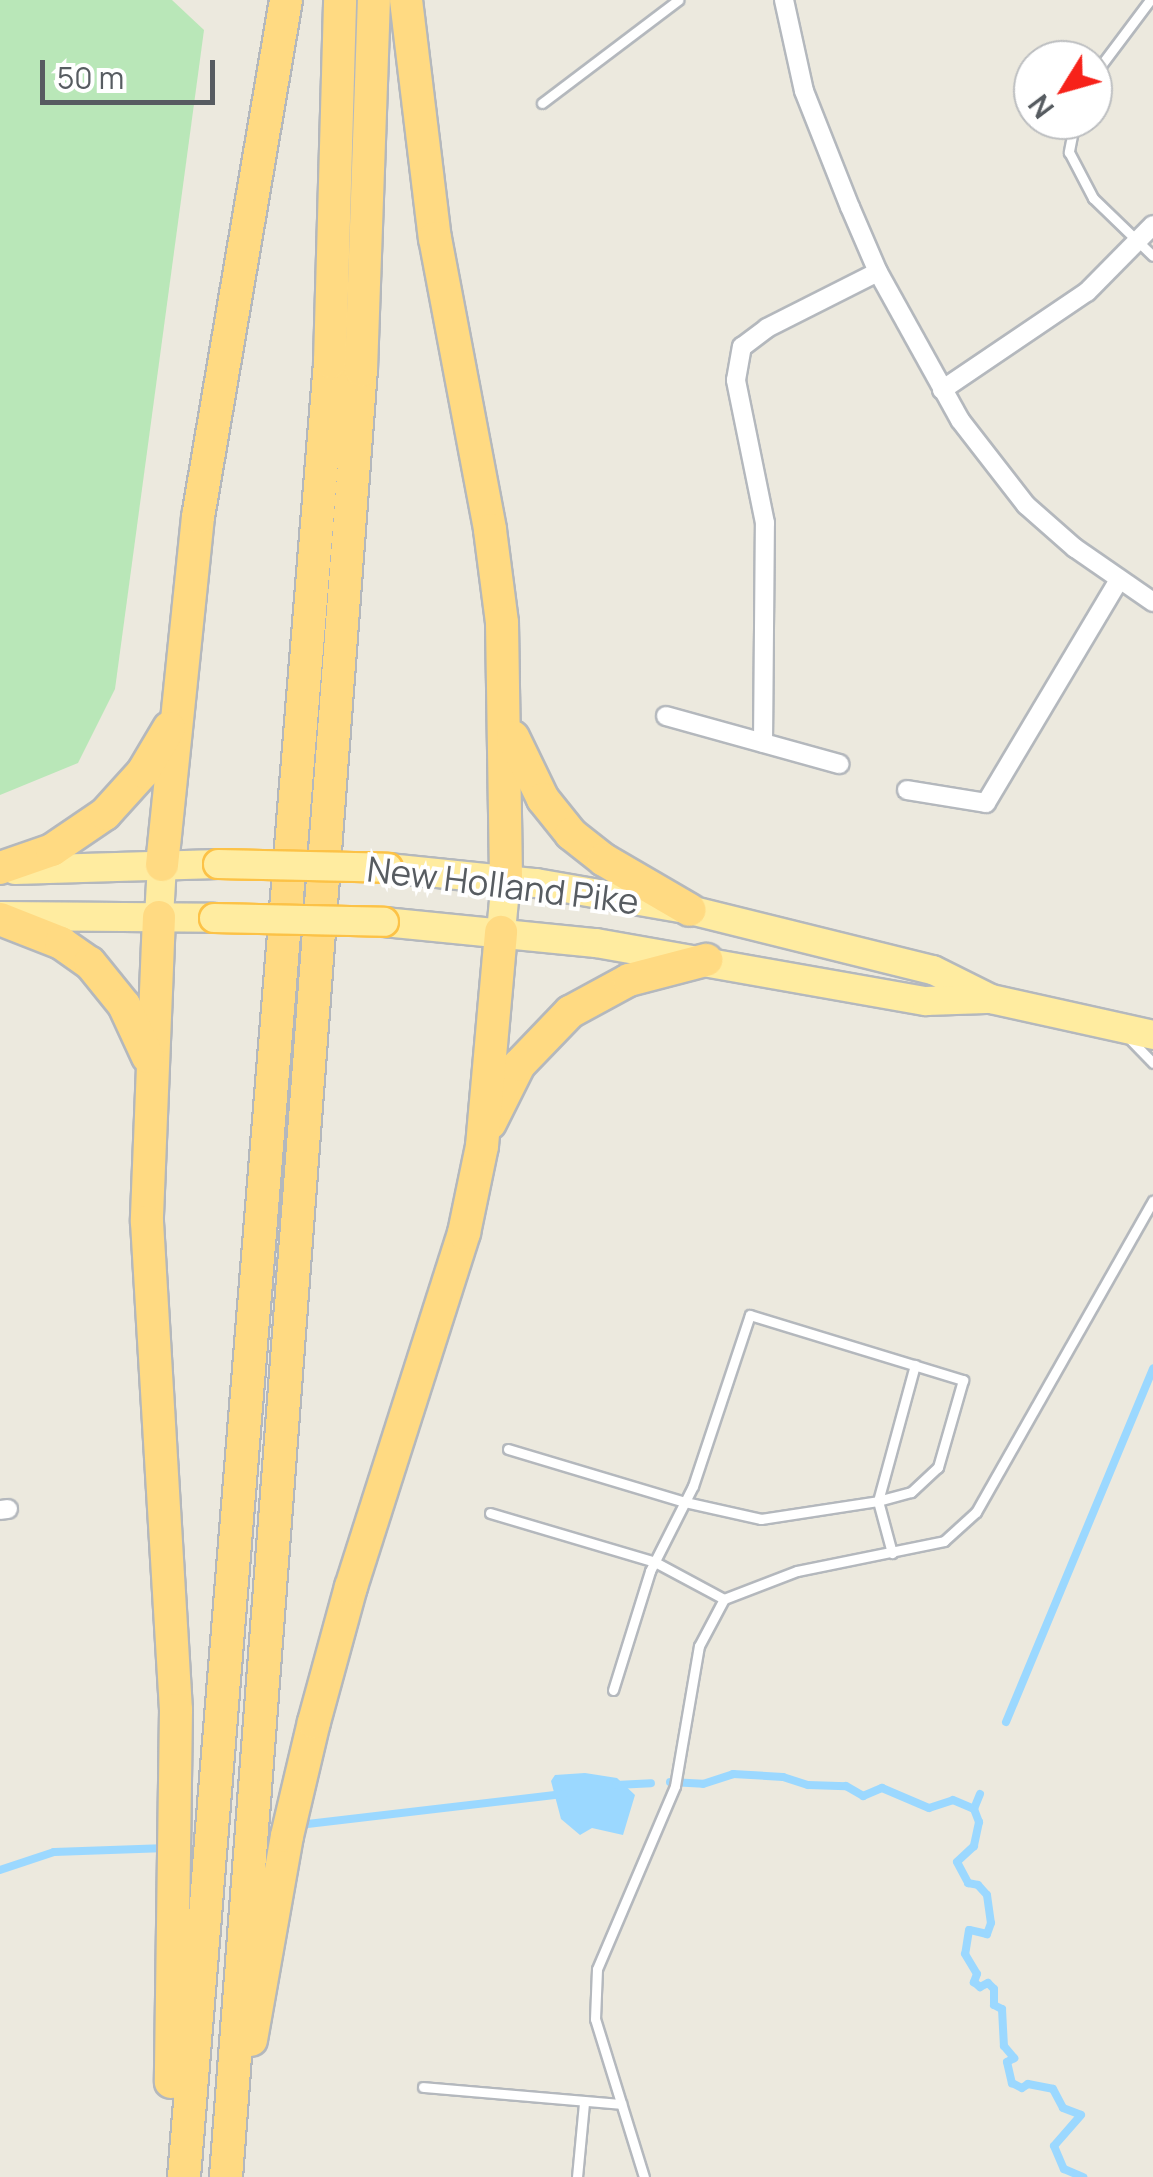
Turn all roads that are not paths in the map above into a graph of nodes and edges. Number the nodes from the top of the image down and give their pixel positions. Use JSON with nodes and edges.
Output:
{"nodes":[{"id":1,"x":286,"y":0,"type":"edge"},
{"id":2,"x":340,"y":0,"type":"edge"},
{"id":3,"x":374,"y":0,"type":"edge"},
{"id":4,"x":406,"y":0,"type":"edge"},
{"id":5,"x":678,"y":0,"type":"edge"},
{"id":6,"x":784,"y":0,"type":"edge"},
{"id":7,"x":1150,"y":0,"type":"edge"},
{"id":8,"x":1113,"y":49,"type":"edge"},
{"id":9,"x":542,"y":103,"type":"dead end"},
{"id":10,"x":1071,"y":140,"type":"edge"},
{"id":11,"x":1153,"y":225,"type":"edge"},
{"id":12,"x":1137,"y":244,"type":"junction"},
{"id":13,"x":1153,"y":256,"type":"edge"},
{"id":14,"x":878,"y":272,"type":"junction"},
{"id":15,"x":942,"y":390,"type":"junction"},
{"id":16,"x":1119,"y":580,"type":"junction"},
{"id":17,"x":1153,"y":602,"type":"edge"},
{"id":18,"x":176,"y":715,"type":"junction"},
{"id":19,"x":666,"y":716,"type":"dead end"},
{"id":20,"x":507,"y":720,"type":"junction"},
{"id":21,"x":763,"y":743,"type":"junction"},
{"id":22,"x":840,"y":764,"type":"dead end"},
{"id":23,"x":907,"y":790,"type":"dead end"},
{"id":24,"x":162,"y":865,"type":"junction"},
{"id":25,"x":0,"y":869,"type":"edge"},
{"id":26,"x":506,"y":879,"type":"junction"},
{"id":27,"x":690,"y":910,"type":"junction"},
{"id":28,"x":159,"y":917,"type":"junction"},
{"id":29,"x":0,"y":918,"type":"edge"},
{"id":30,"x":502,"y":932,"type":"junction"},
{"id":31,"x":706,"y":960,"type":"junction"},
{"id":32,"x":991,"y":999,"type":"junction"},
{"id":33,"x":1120,"y":1028,"type":"junction"},
{"id":34,"x":1153,"y":1035,"type":"edge"},
{"id":35,"x":1153,"y":1063,"type":"edge"},
{"id":36,"x":152,"y":1070,"type":"junction"},
{"id":37,"x":482,"y":1146,"type":"junction"},
{"id":38,"x":1153,"y":1202,"type":"edge"},
{"id":39,"x":915,"y":1365,"type":"junction"},
{"id":40,"x":508,"y":1449,"type":"dead end"},
{"id":41,"x":878,"y":1501,"type":"junction"},
{"id":42,"x":686,"y":1502,"type":"junction"},
{"id":43,"x":490,"y":1514,"type":"dead end"},
{"id":44,"x":892,"y":1552,"type":"junction"},
{"id":45,"x":655,"y":1562,"type":"junction"},
{"id":46,"x":724,"y":1599,"type":"junction"},
{"id":47,"x":614,"y":1690,"type":"dead end"},
{"id":48,"x":423,"y":2087,"type":"dead end"},
{"id":49,"x":584,"y":2103,"type":"junction"},
{"id":50,"x":621,"y":2104,"type":"junction"},
{"id":51,"x":168,"y":2177,"type":"edge"},
{"id":52,"x":184,"y":2177,"type":"edge"},
{"id":53,"x":226,"y":2177,"type":"edge"},
{"id":54,"x":577,"y":2177,"type":"edge"},
{"id":55,"x":644,"y":2177,"type":"edge"}],
"edges":[{"from":1,"to":18,"type":"highway"},
{"from":2,"to":52,"type":"highway"},
{"from":3,"to":53,"type":"highway"},
{"from":4,"to":20,"type":"highway"},
{"from":5,"to":9,"type":"lane"},
{"from":6,"to":14,"type":"street"},
{"from":7,"to":8,"type":"lane"},
{"from":10,"to":12,"type":"lane"},
{"from":11,"to":12,"type":"street"},
{"from":12,"to":13,"type":"lane"},
{"from":12,"to":15,"type":"street"},
{"from":14,"to":15,"type":"street"},
{"from":14,"to":21,"type":"street"},
{"from":15,"to":16,"type":"street"},
{"from":16,"to":17,"type":"street"},
{"from":16,"to":23,"type":"street"},
{"from":18,"to":24,"type":"highway"},
{"from":18,"to":25,"type":"highway"},
{"from":19,"to":21,"type":"street"},
{"from":20,"to":26,"type":"highway"},
{"from":20,"to":27,"type":"highway"},
{"from":21,"to":22,"type":"street"},
{"from":24,"to":25,"type":"main road","name":"New Holland Pike"},
{"from":24,"to":26,"type":"main road","name":"New Holland Pike","bridge":true},
{"from":24,"to":28,"type":"main road"},
{"from":26,"to":27,"type":"main road","name":"New Holland Pike"},
{"from":26,"to":30,"type":"main road"},
{"from":27,"to":32,"type":"main road","name":"New Holland Pike"},
{"from":28,"to":29,"type":"main road","name":"New Holland Pike"},
{"from":28,"to":30,"type":"main road","name":"New Holland Pike","bridge":true},
{"from":28,"to":36,"type":"highway"},
{"from":29,"to":36,"type":"highway"},
{"from":30,"to":31,"type":"main road","name":"New Holland Pike"},
{"from":30,"to":37,"type":"highway"},
{"from":31,"to":32,"type":"main road","name":"New Holland Pike"},
{"from":31,"to":37,"type":"highway"},
{"from":32,"to":33,"type":"main road","name":"New Holland Pike"},
{"from":33,"to":34,"type":"main road","name":"New Holland Pike"},
{"from":33,"to":35,"type":"lane"},
{"from":36,"to":51,"type":"highway"},
{"from":37,"to":53,"type":"highway"},
{"from":38,"to":44,"type":"lane"},
{"from":39,"to":41,"type":"lane"},
{"from":39,"to":41,"type":"lane"},
{"from":39,"to":42,"type":"lane"},
{"from":40,"to":42,"type":"lane"},
{"from":41,"to":42,"type":"lane"},
{"from":41,"to":44,"type":"lane"},
{"from":42,"to":45,"type":"lane"},
{"from":43,"to":45,"type":"lane"},
{"from":44,"to":46,"type":"lane"},
{"from":45,"to":46,"type":"lane"},
{"from":45,"to":47,"type":"lane"},
{"from":46,"to":50,"type":"lane"},
{"from":48,"to":49,"type":"lane"},
{"from":49,"to":50,"type":"lane"},
{"from":49,"to":54,"type":"lane"},
{"from":50,"to":55,"type":"lane"}]}
